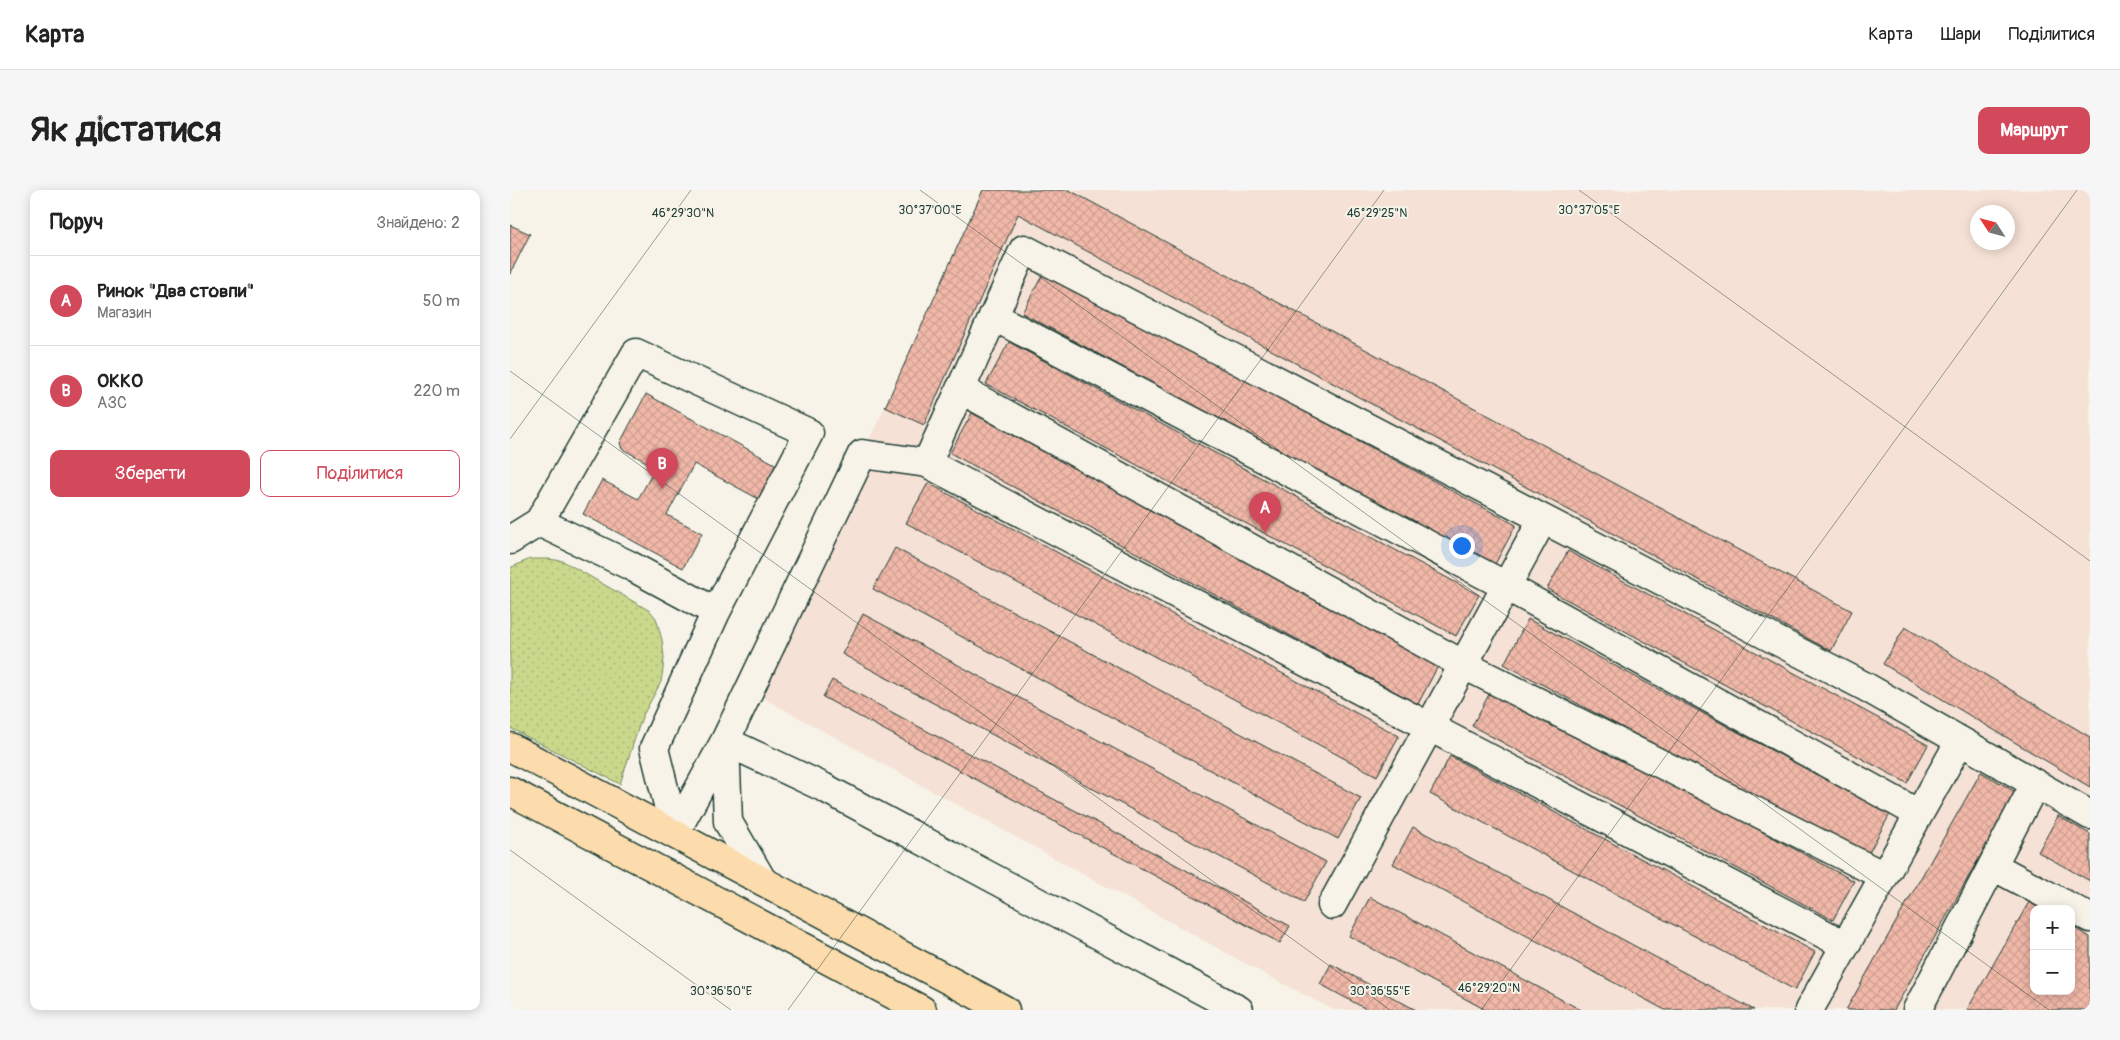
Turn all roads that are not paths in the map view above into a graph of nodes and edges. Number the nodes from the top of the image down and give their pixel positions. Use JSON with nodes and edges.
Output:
{"nodes":[{"id":1,"x":993,"y":316,"type":"junction"},
{"id":2,"x":960,"y":389,"type":"junction"},
{"id":3,"x":927,"y":463,"type":"junction"},
{"id":4,"x":1543,"y":519,"type":"junction"},
{"id":5,"x":539,"y":522,"type":"junction"},
{"id":6,"x":510,"y":540,"type":"edge"},
{"id":7,"x":1506,"y":586,"type":"junction"},
{"id":8,"x":716,"y":612,"type":"junction"},
{"id":9,"x":1464,"y":665,"type":"junction"},
{"id":10,"x":1429,"y":727,"type":"junction"},
{"id":11,"x":725,"y":741,"type":"junction"},
{"id":12,"x":1960,"y":741,"type":"junction"},
{"id":13,"x":510,"y":747,"type":"edge"},
{"id":14,"x":2035,"y":784,"type":"junction"},
{"id":15,"x":510,"y":791,"type":"edge"},
{"id":16,"x":1919,"y":814,"type":"junction"},
{"id":17,"x":2090,"y":816,"type":"edge"},
{"id":18,"x":675,"y":833,"type":"junction"},
{"id":19,"x":1993,"y":866,"type":"junction"},
{"id":20,"x":1884,"y":876,"type":"junction"},
{"id":21,"x":762,"y":880,"type":"junction"},
{"id":22,"x":1332,"y":905,"type":"dead end"},
{"id":23,"x":2090,"y":918,"type":"edge"},
{"id":24,"x":1846,"y":945,"type":"junction"},
{"id":25,"x":922,"y":1010,"type":"edge"},
{"id":26,"x":1005,"y":1010,"type":"edge"},
{"id":27,"x":1239,"y":1010,"type":"edge"},
{"id":28,"x":1809,"y":1010,"type":"edge"},
{"id":29,"x":1918,"y":1010,"type":"edge"}],
"edges":[{"from":1,"to":2,"type":"lane"},
{"from":1,"to":4,"type":"lane"},
{"from":1,"to":7,"type":"lane"},
{"from":2,"to":3,"type":"lane"},
{"from":2,"to":9,"type":"lane"},
{"from":3,"to":10,"type":"lane"},
{"from":3,"to":11,"type":"lane"},
{"from":4,"to":7,"type":"lane"},
{"from":4,"to":12,"type":"lane"},
{"from":5,"to":6,"type":"lane"},
{"from":5,"to":8,"type":"lane"},
{"from":5,"to":8,"type":"lane"},
{"from":7,"to":9,"type":"lane"},
{"from":7,"to":16,"type":"lane"},
{"from":8,"to":18,"type":"lane"},
{"from":9,"to":10,"type":"lane"},
{"from":9,"to":20,"type":"lane"},
{"from":10,"to":22,"type":"lane"},
{"from":10,"to":24,"type":"lane"},
{"from":11,"to":18,"type":"lane"},
{"from":11,"to":21,"type":"lane"},
{"from":11,"to":27,"type":"lane"},
{"from":12,"to":14,"type":"lane"},
{"from":12,"to":16,"type":"lane"},
{"from":13,"to":18,"type":"highway"},
{"from":14,"to":17,"type":"lane"},
{"from":14,"to":19,"type":"lane"},
{"from":15,"to":25,"type":"highway"},
{"from":16,"to":20,"type":"lane"},
{"from":18,"to":21,"type":"highway"},
{"from":19,"to":23,"type":"lane"},
{"from":19,"to":29,"type":"lane"},
{"from":20,"to":24,"type":"lane"},
{"from":21,"to":26,"type":"highway"},
{"from":24,"to":28,"type":"lane"}]}
